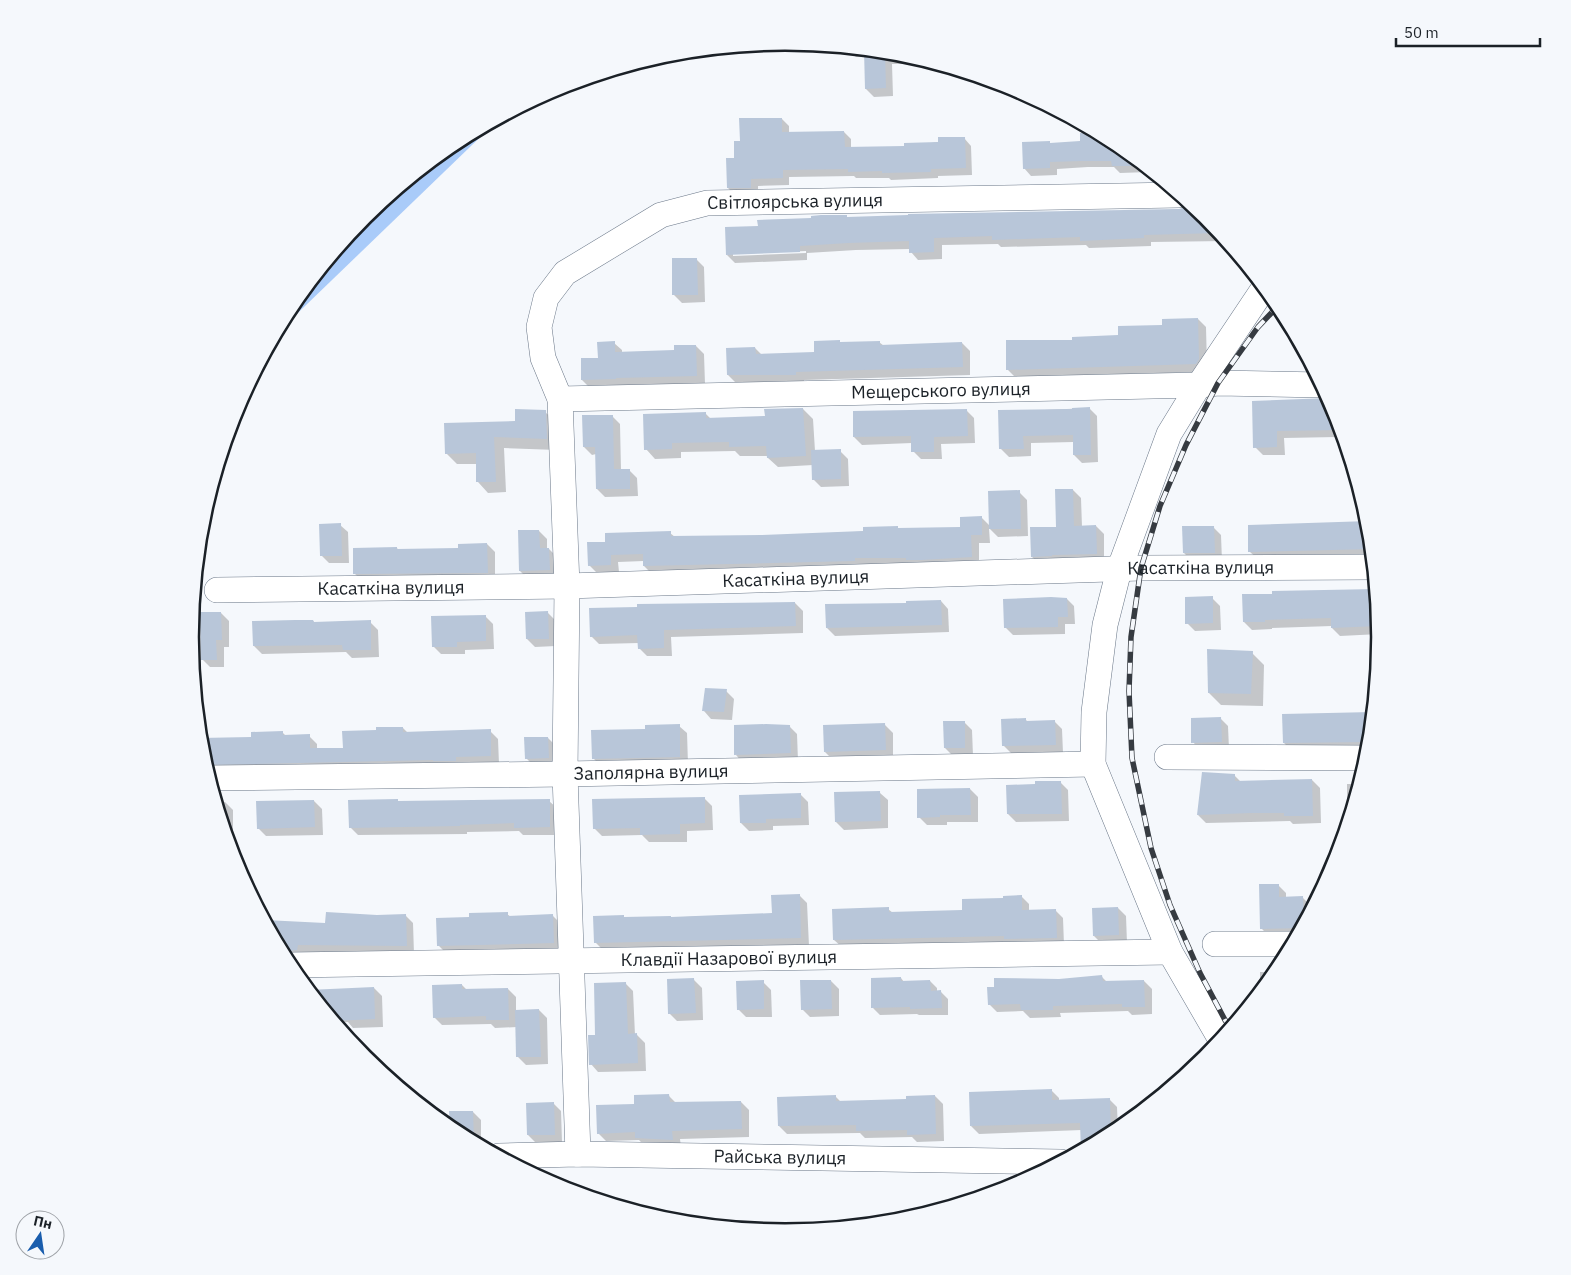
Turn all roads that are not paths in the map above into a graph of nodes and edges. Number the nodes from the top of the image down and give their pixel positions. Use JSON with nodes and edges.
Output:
{"nodes":[{"id":1,"x":1169,"y":194,"type":"edge"},
{"id":2,"x":1260,"y":294,"type":"edge"},
{"id":3,"x":1199,"y":385,"type":"junction"},
{"id":4,"x":1314,"y":385,"type":"edge"},
{"id":5,"x":560,"y":399,"type":"junction"},
{"id":6,"x":1367,"y":567,"type":"edge"},
{"id":7,"x":1119,"y":570,"type":"junction"},
{"id":8,"x":567,"y":586,"type":"junction"},
{"id":9,"x":218,"y":590,"type":"dead end"},
{"id":10,"x":1168,"y":757,"type":"dead end"},
{"id":11,"x":1359,"y":758,"type":"edge"},
{"id":12,"x":1093,"y":764,"type":"junction"},
{"id":13,"x":565,"y":774,"type":"junction"},
{"id":14,"x":217,"y":778,"type":"edge"},
{"id":15,"x":1214,"y":944,"type":"dead end"},
{"id":16,"x":1285,"y":944,"type":"edge"},
{"id":17,"x":1170,"y":952,"type":"junction"},
{"id":18,"x":570,"y":962,"type":"junction"},
{"id":19,"x":299,"y":965,"type":"edge"},
{"id":20,"x":1217,"y":1033,"type":"edge"},
{"id":21,"x":578,"y":1154,"type":"junction"},
{"id":22,"x":512,"y":1156,"type":"edge"},
{"id":23,"x":1047,"y":1162,"type":"edge"}],
"edges":[{"from":1,"to":5,"type":"street","name":"Світлоярська вулиця"},
{"from":2,"to":3,"type":"street"},
{"from":3,"to":4,"type":"street","name":"Мещерського вулиця"},
{"from":3,"to":5,"type":"street","name":"Мещерського вулиця"},
{"from":3,"to":7,"type":"street"},
{"from":5,"to":8,"type":"street","name":"Світлоярська вулиця"},
{"from":6,"to":7,"type":"street","name":"Касаткіна вулиця"},
{"from":7,"to":8,"type":"street","name":"Касаткіна вулиця"},
{"from":7,"to":12,"type":"street"},
{"from":8,"to":9,"type":"street","name":"Касаткіна вулиця"},
{"from":8,"to":13,"type":"street","name":"Світлоярська вулиця"},
{"from":10,"to":11,"type":"street"},
{"from":12,"to":13,"type":"street","name":"Заполярна вулиця"},
{"from":12,"to":17,"type":"street"},
{"from":13,"to":14,"type":"street","name":"Заполярна вулиця"},
{"from":13,"to":18,"type":"street","name":"Світлоярська вулиця"},
{"from":15,"to":16,"type":"street"},
{"from":17,"to":18,"type":"street","name":"Клавдії Назарової вулиця"},
{"from":17,"to":20,"type":"street"},
{"from":18,"to":19,"type":"street","name":"Клавдії Назарової вулиця"},
{"from":18,"to":21,"type":"street","name":"Світлоярська вулиця"},
{"from":21,"to":22,"type":"street","name":"Райська вулиця"},
{"from":21,"to":23,"type":"street","name":"Райська вулиця"}]}
